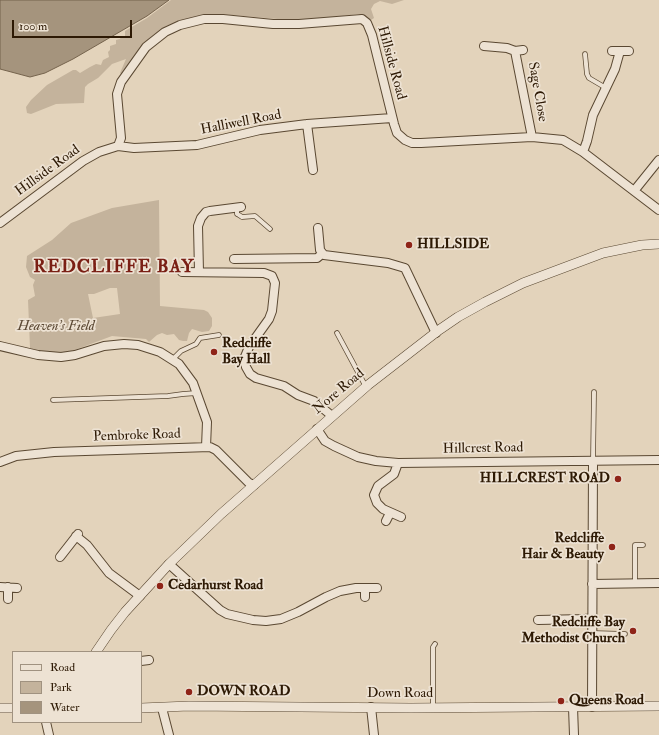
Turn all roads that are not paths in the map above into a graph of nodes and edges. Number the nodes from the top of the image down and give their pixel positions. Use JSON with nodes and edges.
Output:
{"nodes":[{"id":1,"x":484,"y":46,"type":"dead end"},
{"id":2,"x":629,"y":51,"type":"dead end"},
{"id":3,"x":585,"y":54,"type":"dead end"},
{"id":4,"x":606,"y":88,"type":"junction"},
{"id":5,"x":392,"y":118,"type":"junction"},
{"id":6,"x":307,"y":124,"type":"junction"},
{"id":7,"x":532,"y":137,"type":"junction"},
{"id":8,"x":118,"y":146,"type":"junction"},
{"id":9,"x":583,"y":152,"type":"junction"},
{"id":10,"x":659,"y":160,"type":"edge"},
{"id":11,"x":313,"y":170,"type":"dead end"},
{"id":12,"x":634,"y":191,"type":"junction"},
{"id":13,"x":236,"y":206,"type":"joint"},
{"id":14,"x":659,"y":210,"type":"edge"},
{"id":15,"x":0,"y":223,"type":"edge"},
{"id":16,"x":318,"y":228,"type":"dead end"},
{"id":17,"x":270,"y":229,"type":"dead end"},
{"id":18,"x":659,"y":244,"type":"edge"},
{"id":19,"x":322,"y":254,"type":"junction"},
{"id":20,"x":234,"y":259,"type":"dead end"},
{"id":21,"x":182,"y":272,"type":"dead end"},
{"id":22,"x":199,"y":272,"type":"junction"},
{"id":23,"x":337,"y":333,"type":"dead end"},
{"id":24,"x":436,"y":333,"type":"junction"},
{"id":25,"x":219,"y":335,"type":"dead end"},
{"id":26,"x":0,"y":346,"type":"edge"},
{"id":27,"x":173,"y":359,"type":"junction"},
{"id":28,"x":366,"y":387,"type":"junction"},
{"id":29,"x":594,"y":392,"type":"dead end"},
{"id":30,"x":198,"y":393,"type":"junction"},
{"id":31,"x":53,"y":400,"type":"dead end"},
{"id":32,"x":332,"y":416,"type":"junction"},
{"id":33,"x":317,"y":430,"type":"junction"},
{"id":34,"x":206,"y":447,"type":"junction"},
{"id":35,"x":0,"y":453,"type":"edge"},
{"id":36,"x":4,"y":460,"type":"edge"},
{"id":37,"x":659,"y":460,"type":"edge"},
{"id":38,"x":593,"y":461,"type":"junction"},
{"id":39,"x":398,"y":463,"type":"junction"},
{"id":40,"x":254,"y":485,"type":"junction"},
{"id":41,"x":390,"y":513,"type":"junction"},
{"id":42,"x":401,"y":517,"type":"dead end"},
{"id":43,"x":386,"y":521,"type":"dead end"},
{"id":44,"x":643,"y":545,"type":"dead end"},
{"id":45,"x":60,"y":557,"type":"dead end"},
{"id":46,"x":170,"y":564,"type":"junction"},
{"id":47,"x":635,"y":583,"type":"junction"},
{"id":48,"x":659,"y":583,"type":"edge"},
{"id":49,"x":592,"y":584,"type":"junction"},
{"id":50,"x":4,"y":587,"type":"edge"},
{"id":51,"x":17,"y":588,"type":"dead end"},
{"id":52,"x":364,"y":588,"type":"junction"},
{"id":53,"x":377,"y":588,"type":"dead end"},
{"id":54,"x":140,"y":596,"type":"junction"},
{"id":55,"x":365,"y":597,"type":"dead end"},
{"id":56,"x":8,"y":599,"type":"dead end"},
{"id":57,"x":538,"y":620,"type":"dead end"},
{"id":58,"x":592,"y":620,"type":"junction"},
{"id":59,"x":548,"y":624,"type":"dead end"},
{"id":60,"x":592,"y":633,"type":"junction"},
{"id":61,"x":625,"y":634,"type":"dead end"},
{"id":62,"x":435,"y":644,"type":"dead end"},
{"id":63,"x":97,"y":651,"type":"edge"},
{"id":64,"x":659,"y":706,"type":"edge"},
{"id":65,"x":573,"y":707,"type":"junction"},
{"id":66,"x":592,"y":707,"type":"junction"},
{"id":67,"x":0,"y":708,"type":"edge"},
{"id":68,"x":12,"y":708,"type":"edge"},
{"id":69,"x":142,"y":708,"type":"edge"},
{"id":70,"x":162,"y":708,"type":"junction"},
{"id":71,"x":371,"y":708,"type":"junction"},
{"id":72,"x":433,"y":708,"type":"junction"},
{"id":73,"x":46,"y":723,"type":"edge"},
{"id":74,"x":49,"y":735,"type":"edge"},
{"id":75,"x":169,"y":735,"type":"edge"},
{"id":76,"x":374,"y":735,"type":"edge"},
{"id":77,"x":574,"y":735,"type":"edge"}],
"edges":[{"from":1,"to":7,"type":"street","name":"Sage Close"},
{"from":2,"to":4,"type":"street"},
{"from":3,"to":4,"type":"lane"},
{"from":4,"to":9,"type":"street"},
{"from":5,"to":6,"type":"street","name":"Halliwell Road"},
{"from":5,"to":7,"type":"street","name":"Hillside Road"},
{"from":5,"to":8,"type":"street","name":"Hillside Road"},
{"from":6,"to":8,"type":"street","name":"Halliwell Road"},
{"from":6,"to":11,"type":"street"},
{"from":7,"to":9,"type":"street","name":"Hillside Road"},
{"from":8,"to":15,"type":"street","name":"Hillside Road"},
{"from":9,"to":12,"type":"street","name":"Hillside Road"},
{"from":10,"to":12,"type":"street"},
{"from":12,"to":14,"type":"street","name":"Hillside Road"},
{"from":13,"to":17,"type":"lane"},
{"from":13,"to":22,"type":"street"},
{"from":16,"to":19,"type":"street"},
{"from":18,"to":24,"type":"street","name":"Nore Road"},
{"from":19,"to":20,"type":"street"},
{"from":19,"to":24,"type":"street"},
{"from":21,"to":22,"type":"street"},
{"from":22,"to":32,"type":"street"},
{"from":23,"to":28,"type":"lane"},
{"from":24,"to":28,"type":"street","name":"Nore Road"},
{"from":25,"to":27,"type":"lane"},
{"from":26,"to":27,"type":"street"},
{"from":27,"to":30,"type":"street"},
{"from":28,"to":32,"type":"street","name":"Nore Road"},
{"from":29,"to":38,"type":"lane"},
{"from":30,"to":31,"type":"lane"},
{"from":30,"to":34,"type":"street"},
{"from":32,"to":33,"type":"street","name":"Nore Road"},
{"from":33,"to":39,"type":"street","name":"Hillcrest Road"},
{"from":33,"to":40,"type":"street","name":"Nore Road"},
{"from":34,"to":36,"type":"street","name":"Pembroke Road"},
{"from":34,"to":40,"type":"street"},
{"from":35,"to":36,"type":"street"},
{"from":37,"to":38,"type":"street","name":"Hillcrest Road"},
{"from":38,"to":39,"type":"street","name":"Hillcrest Road"},
{"from":38,"to":49,"type":"street"},
{"from":39,"to":41,"type":"street"},
{"from":40,"to":46,"type":"street","name":"Nore Road"},
{"from":41,"to":42,"type":"street"},
{"from":41,"to":43,"type":"street"},
{"from":44,"to":47,"type":"lane"},
{"from":45,"to":54,"type":"street"},
{"from":46,"to":52,"type":"street"},
{"from":46,"to":54,"type":"street","name":"Nore Road"},
{"from":47,"to":48,"type":"street"},
{"from":47,"to":49,"type":"street"},
{"from":49,"to":58,"type":"street"},
{"from":50,"to":51,"type":"street"},
{"from":50,"to":56,"type":"street"},
{"from":52,"to":53,"type":"street"},
{"from":52,"to":55,"type":"street"},
{"from":54,"to":63,"type":"street","name":"Nore Road"},
{"from":57,"to":58,"type":"street"},
{"from":58,"to":59,"type":"street"},
{"from":58,"to":60,"type":"street"},
{"from":60,"to":61,"type":"lane"},
{"from":60,"to":66,"type":"street"},
{"from":62,"to":72,"type":"lane"},
{"from":64,"to":66,"type":"street","name":"Down Road"},
{"from":65,"to":66,"type":"street","name":"Down Road"},
{"from":65,"to":72,"type":"street","name":"Down Road"},
{"from":65,"to":77,"type":"street"},
{"from":67,"to":68,"type":"street"},
{"from":69,"to":70,"type":"street","name":"Down Road"},
{"from":70,"to":71,"type":"street","name":"Down Road"},
{"from":70,"to":75,"type":"street"},
{"from":71,"to":72,"type":"street","name":"Down Road"},
{"from":71,"to":76,"type":"street"},
{"from":73,"to":74,"type":"street"}]}
